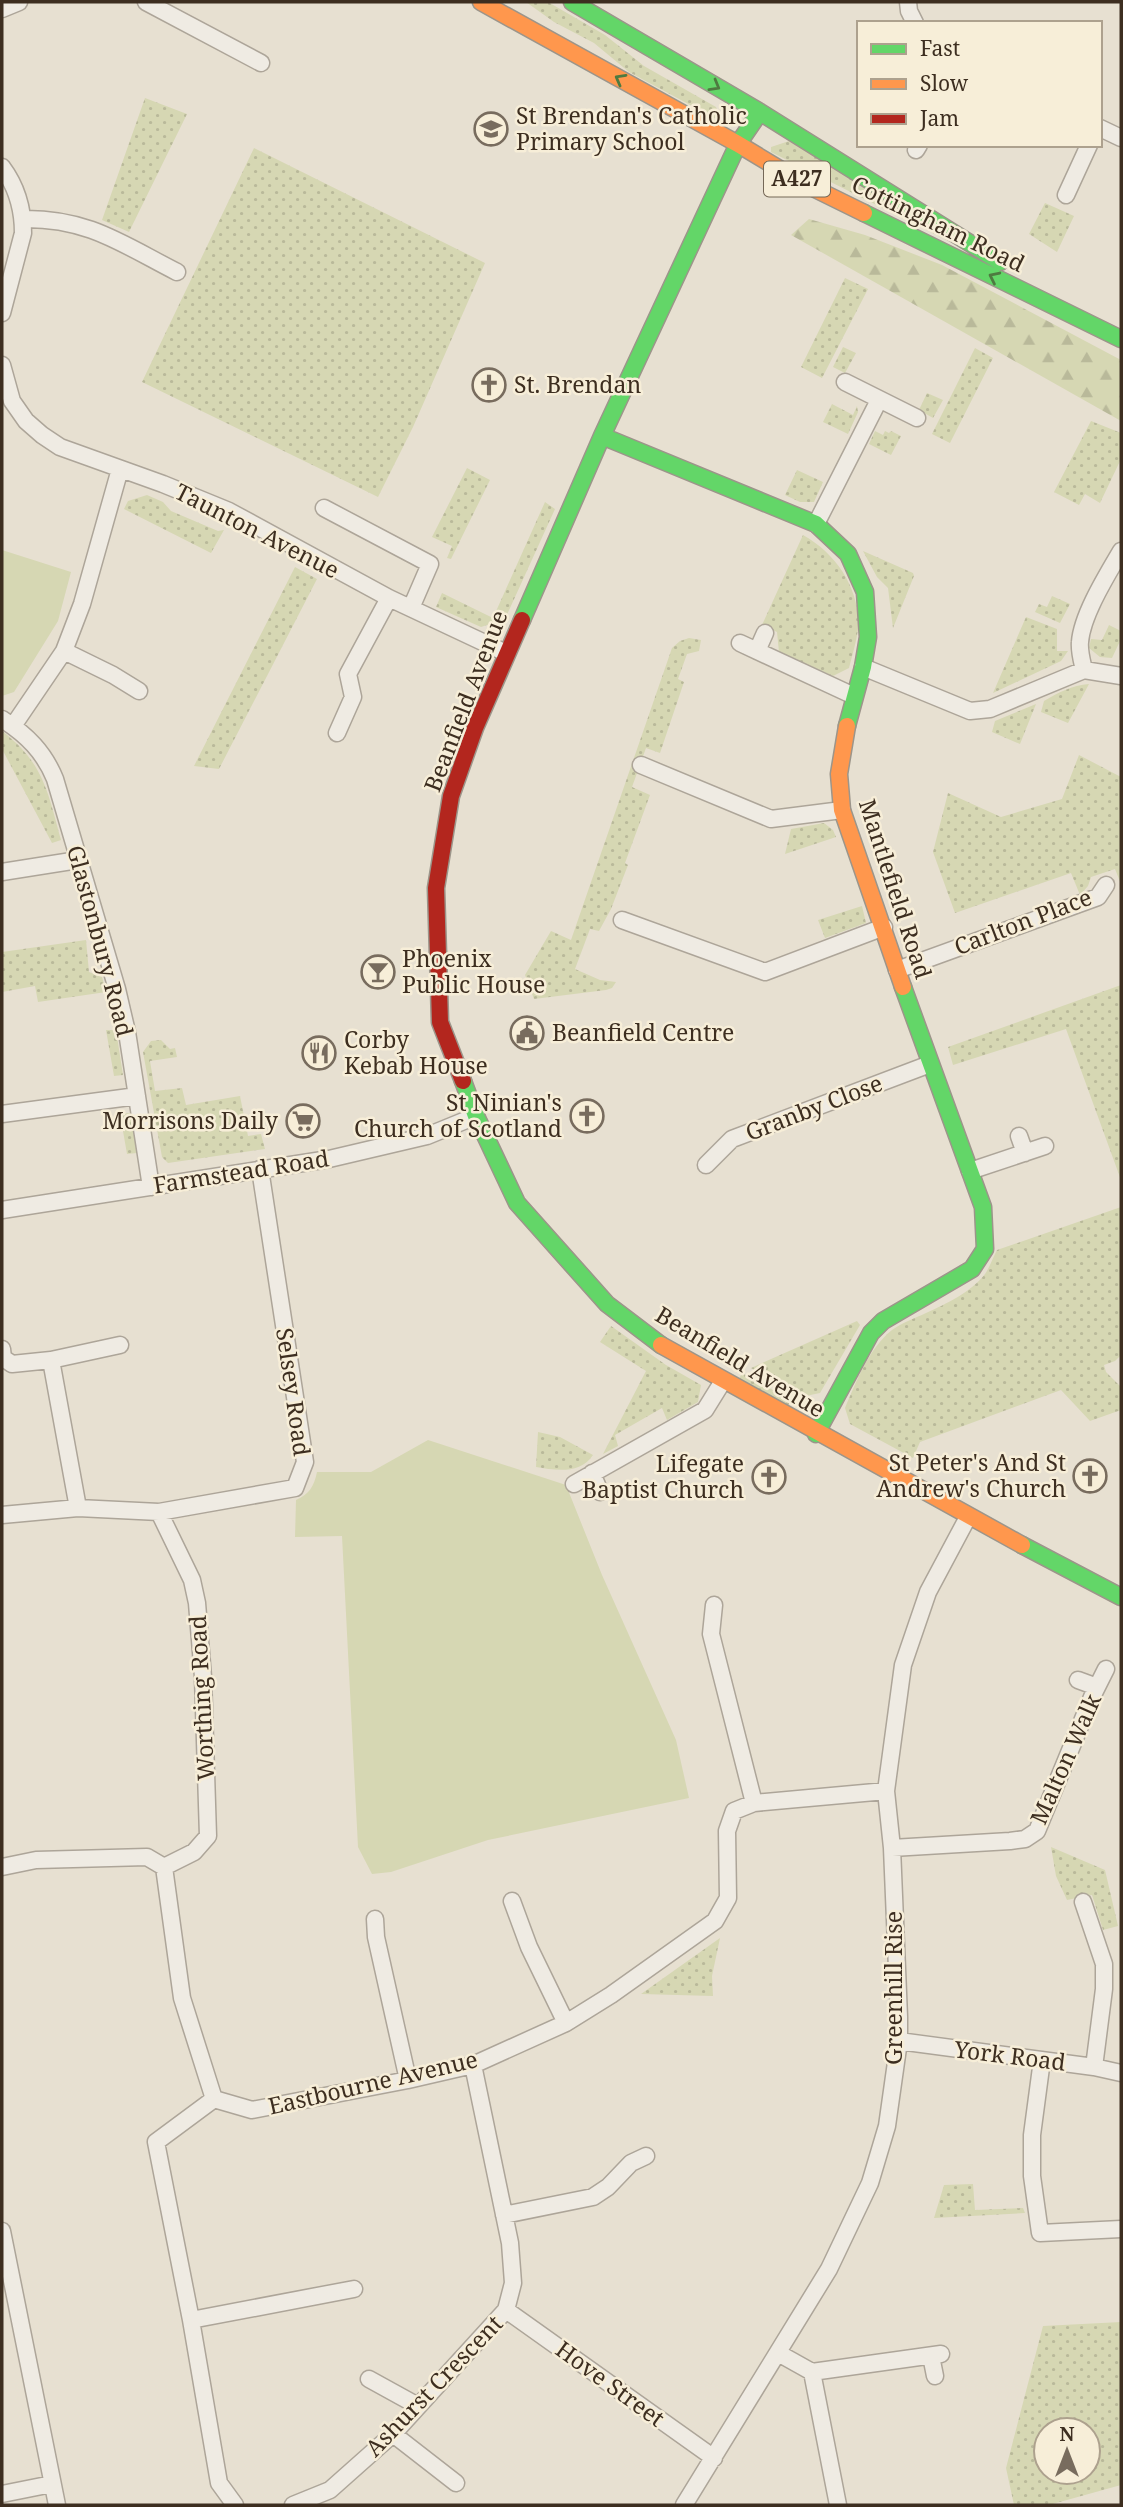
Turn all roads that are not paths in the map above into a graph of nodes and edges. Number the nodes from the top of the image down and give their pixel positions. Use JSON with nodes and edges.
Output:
{"nodes":[{"id":1,"x":19,"y":2,"type":"edge"},
{"id":2,"x":146,"y":2,"type":"edge"},
{"id":3,"x":572,"y":2,"type":"edge"},
{"id":4,"x":908,"y":2,"type":"edge"},
{"id":5,"x":487,"y":3,"type":"edge"},
{"id":6,"x":2,"y":9,"type":"edge"},
{"id":7,"x":914,"y":21,"type":"edge"},
{"id":8,"x":261,"y":63,"type":"dead end"},
{"id":9,"x":760,"y":112,"type":"junction"},
{"id":10,"x":1102,"y":129,"type":"edge"},
{"id":11,"x":1121,"y":138,"type":"edge"},
{"id":12,"x":738,"y":144,"type":"junction"},
{"id":13,"x":1088,"y":147,"type":"edge"},
{"id":14,"x":2,"y":167,"type":"edge"},
{"id":15,"x":1066,"y":195,"type":"dead end"},
{"id":16,"x":23,"y":219,"type":"junction"},
{"id":17,"x":177,"y":272,"type":"dead end"},
{"id":18,"x":2,"y":313,"type":"edge"},
{"id":19,"x":1121,"y":338,"type":"edge"},
{"id":20,"x":2,"y":365,"type":"edge"},
{"id":21,"x":845,"y":382,"type":"dead end"},
{"id":22,"x":879,"y":400,"type":"junction"},
{"id":23,"x":7,"y":405,"type":"edge"},
{"id":24,"x":917,"y":418,"type":"dead end"},
{"id":25,"x":602,"y":436,"type":"junction"},
{"id":26,"x":120,"y":469,"type":"junction"},
{"id":27,"x":324,"y":508,"type":"dead end"},
{"id":28,"x":816,"y":524,"type":"junction"},
{"id":29,"x":1121,"y":551,"type":"edge"},
{"id":30,"x":389,"y":598,"type":"junction"},
{"id":31,"x":411,"y":608,"type":"junction"},
{"id":32,"x":765,"y":633,"type":"dead end"},
{"id":33,"x":740,"y":643,"type":"dead end"},
{"id":34,"x":64,"y":651,"type":"junction"},
{"id":35,"x":757,"y":651,"type":"junction"},
{"id":36,"x":506,"y":653,"type":"junction"},
{"id":37,"x":863,"y":667,"type":"junction"},
{"id":38,"x":1084,"y":670,"type":"junction"},
{"id":39,"x":1121,"y":676,"type":"edge"},
{"id":40,"x":139,"y":691,"type":"dead end"},
{"id":41,"x":854,"y":696,"type":"junction"},
{"id":42,"x":7,"y":722,"type":"edge"},
{"id":43,"x":337,"y":733,"type":"dead end"},
{"id":44,"x":641,"y":765,"type":"dead end"},
{"id":45,"x":842,"y":810,"type":"junction"},
{"id":46,"x":78,"y":860,"type":"junction"},
{"id":47,"x":2,"y":872,"type":"edge"},
{"id":48,"x":1106,"y":885,"type":"dead end"},
{"id":49,"x":622,"y":920,"type":"dead end"},
{"id":50,"x":884,"y":927,"type":"junction"},
{"id":51,"x":897,"y":970,"type":"junction"},
{"id":52,"x":930,"y":1064,"type":"junction"},
{"id":53,"x":137,"y":1096,"type":"junction"},
{"id":54,"x":2,"y":1114,"type":"edge"},
{"id":55,"x":476,"y":1116,"type":"junction"},
{"id":56,"x":1018,"y":1136,"type":"dead end"},
{"id":57,"x":1045,"y":1146,"type":"dead end"},
{"id":58,"x":1025,"y":1153,"type":"junction"},
{"id":59,"x":706,"y":1165,"type":"dead end"},
{"id":60,"x":260,"y":1168,"type":"junction"},
{"id":61,"x":970,"y":1171,"type":"junction"},
{"id":62,"x":151,"y":1187,"type":"junction"},
{"id":63,"x":2,"y":1210,"type":"edge"},
{"id":64,"x":120,"y":1345,"type":"dead end"},
{"id":65,"x":2,"y":1349,"type":"edge"},
{"id":66,"x":51,"y":1360,"type":"junction"},
{"id":67,"x":723,"y":1381,"type":"junction"},
{"id":68,"x":816,"y":1434,"type":"junction"},
{"id":69,"x":592,"y":1473,"type":"junction"},
{"id":70,"x":574,"y":1484,"type":"dead end"},
{"id":71,"x":600,"y":1492,"type":"dead end"},
{"id":72,"x":78,"y":1508,"type":"junction"},
{"id":73,"x":159,"y":1513,"type":"junction"},
{"id":74,"x":2,"y":1515,"type":"edge"},
{"id":75,"x":968,"y":1517,"type":"junction"},
{"id":76,"x":1121,"y":1597,"type":"edge"},
{"id":77,"x":714,"y":1605,"type":"dead end"},
{"id":78,"x":1106,"y":1669,"type":"dead end"},
{"id":79,"x":1078,"y":1680,"type":"dead end"},
{"id":80,"x":1097,"y":1687,"type":"junction"},
{"id":81,"x":886,"y":1791,"type":"junction"},
{"id":82,"x":754,"y":1803,"type":"junction"},
{"id":83,"x":892,"y":1848,"type":"junction"},
{"id":84,"x":2,"y":1867,"type":"edge"},
{"id":85,"x":164,"y":1867,"type":"junction"},
{"id":86,"x":512,"y":1901,"type":"dead end"},
{"id":87,"x":1083,"y":1902,"type":"dead end"},
{"id":88,"x":375,"y":1919,"type":"dead end"},
{"id":89,"x":566,"y":2023,"type":"junction"},
{"id":90,"x":899,"y":2041,"type":"junction"},
{"id":91,"x":1042,"y":2060,"type":"junction"},
{"id":92,"x":473,"y":2065,"type":"junction"},
{"id":93,"x":1094,"y":2067,"type":"junction"},
{"id":94,"x":1121,"y":2073,"type":"edge"},
{"id":95,"x":408,"y":2080,"type":"junction"},
{"id":96,"x":214,"y":2099,"type":"junction"},
{"id":97,"x":646,"y":2156,"type":"dead end"},
{"id":98,"x":504,"y":2215,"type":"junction"},
{"id":99,"x":1121,"y":2229,"type":"edge"},
{"id":100,"x":2,"y":2231,"type":"edge"},
{"id":101,"x":354,"y":2289,"type":"dead end"},
{"id":102,"x":506,"y":2310,"type":"junction"},
{"id":103,"x":18,"y":2318,"type":"junction"},
{"id":104,"x":191,"y":2320,"type":"junction"},
{"id":105,"x":2,"y":2322,"type":"edge"},
{"id":106,"x":778,"y":2353,"type":"junction"},
{"id":107,"x":813,"y":2372,"type":"junction"},
{"id":108,"x":934,"y":2376,"type":"dead end"},
{"id":109,"x":369,"y":2379,"type":"dead end"},
{"id":110,"x":418,"y":2406,"type":"junction"},
{"id":111,"x":393,"y":2434,"type":"junction"},
{"id":112,"x":714,"y":2458,"type":"junction"},
{"id":113,"x":456,"y":2483,"type":"dead end"},
{"id":114,"x":52,"y":2484,"type":"junction"},
{"id":115,"x":2,"y":2494,"type":"edge"},
{"id":116,"x":57,"y":2505,"type":"edge"},
{"id":117,"x":235,"y":2505,"type":"edge"},
{"id":118,"x":293,"y":2505,"type":"edge"},
{"id":119,"x":684,"y":2505,"type":"edge"},
{"id":120,"x":838,"y":2505,"type":"edge"}],
"edges":[{"from":1,"to":6,"type":"street"},
{"from":2,"to":8,"type":"street"},
{"from":3,"to":9,"type":"main road","name":"Cottingham Road","number":"A427","one_way":true},
{"from":4,"to":7,"type":"street"},
{"from":12,"to":5,"type":"main road","name":"Cottingham Road","number":"A427","one_way":true},
{"from":9,"to":12,"type":"main road","name":"Beanfield Avenue"},
{"from":9,"to":19,"type":"main road","name":"Cottingham Road","number":"A427"},
{"from":10,"to":11,"type":"street"},
{"from":19,"to":12,"type":"main road","name":"Cottingham Road","number":"A427","one_way":true},
{"from":12,"to":25,"type":"main road","name":"Beanfield Avenue"},
{"from":13,"to":15,"type":"street"},
{"from":14,"to":16,"type":"street"},
{"from":16,"to":17,"type":"street"},
{"from":16,"to":18,"type":"street"},
{"from":20,"to":23,"type":"street","name":"Taunton Avenue"},
{"from":21,"to":22,"type":"street"},
{"from":22,"to":24,"type":"street"},
{"from":22,"to":28,"type":"street"},
{"from":23,"to":26,"type":"street","name":"Taunton Avenue"},
{"from":25,"to":28,"type":"main road","name":"Mantlefield Road"},
{"from":25,"to":36,"type":"main road","name":"Beanfield Avenue"},
{"from":26,"to":30,"type":"street","name":"Taunton Avenue"},
{"from":26,"to":34,"type":"street"},
{"from":27,"to":31,"type":"street"},
{"from":28,"to":37,"type":"main road","name":"Mantlefield Road"},
{"from":29,"to":38,"type":"street"},
{"from":30,"to":31,"type":"street","name":"Taunton Avenue"},
{"from":30,"to":43,"type":"street"},
{"from":31,"to":36,"type":"street","name":"Taunton Avenue"},
{"from":32,"to":35,"type":"street"},
{"from":33,"to":35,"type":"street"},
{"from":34,"to":40,"type":"street"},
{"from":34,"to":42,"type":"street"},
{"from":35,"to":41,"type":"street"},
{"from":36,"to":55,"type":"main road","name":"Beanfield Avenue"},
{"from":37,"to":38,"type":"street"},
{"from":37,"to":41,"type":"main road","name":"Mantlefield Road"},
{"from":38,"to":39,"type":"street"},
{"from":41,"to":45,"type":"main road","name":"Mantlefield Road"},
{"from":42,"to":46,"type":"street","name":"Glastonbury Road"},
{"from":44,"to":45,"type":"street"},
{"from":45,"to":50,"type":"main road","name":"Mantlefield Road"},
{"from":46,"to":47,"type":"street"},
{"from":46,"to":53,"type":"street","name":"Glastonbury Road"},
{"from":48,"to":51,"type":"street","name":"Carlton Place"},
{"from":49,"to":50,"type":"street"},
{"from":50,"to":51,"type":"main road","name":"Mantlefield Road"},
{"from":51,"to":52,"type":"main road","name":"Mantlefield Road"},
{"from":52,"to":59,"type":"street","name":"Granby Close"},
{"from":52,"to":61,"type":"main road","name":"Mantlefield Road"},
{"from":53,"to":54,"type":"street"},
{"from":53,"to":62,"type":"street","name":"Glastonbury Road"},
{"from":55,"to":60,"type":"street","name":"Farmstead Road"},
{"from":55,"to":67,"type":"main road","name":"Beanfield Avenue"},
{"from":56,"to":58,"type":"street"},
{"from":57,"to":58,"type":"street"},
{"from":58,"to":61,"type":"street"},
{"from":60,"to":62,"type":"street","name":"Farmstead Road"},
{"from":60,"to":73,"type":"street","name":"Selsey Road"},
{"from":61,"to":68,"type":"main road","name":"Mantlefield Road"},
{"from":62,"to":63,"type":"street","name":"Farmstead Road"},
{"from":64,"to":66,"type":"street"},
{"from":65,"to":66,"type":"street"},
{"from":66,"to":72,"type":"street"},
{"from":67,"to":68,"type":"main road","name":"Beanfield Avenue"},
{"from":67,"to":69,"type":"street"},
{"from":68,"to":75,"type":"main road","name":"Beanfield Avenue"},
{"from":69,"to":70,"type":"street"},
{"from":69,"to":71,"type":"street"},
{"from":72,"to":73,"type":"street","name":"Selsey Road"},
{"from":72,"to":74,"type":"street","name":"Selsey Road"},
{"from":73,"to":85,"type":"street","name":"Worthing Road"},
{"from":75,"to":76,"type":"main road","name":"Beanfield Avenue"},
{"from":75,"to":81,"type":"street","name":"Greenhill Rise"},
{"from":77,"to":82,"type":"street"},
{"from":78,"to":80,"type":"street","name":"Malton Walk"},
{"from":79,"to":80,"type":"street"},
{"from":80,"to":83,"type":"street","name":"Malton Walk"},
{"from":81,"to":82,"type":"street"},
{"from":81,"to":83,"type":"street","name":"Greenhill Rise"},
{"from":82,"to":89,"type":"street","name":"Eastbourne Avenue"},
{"from":83,"to":90,"type":"street","name":"Greenhill Rise"},
{"from":84,"to":85,"type":"street"},
{"from":85,"to":96,"type":"street"},
{"from":86,"to":89,"type":"street"},
{"from":87,"to":93,"type":"street"},
{"from":88,"to":95,"type":"street"},
{"from":89,"to":92,"type":"street","name":"Eastbourne Avenue"},
{"from":90,"to":91,"type":"street","name":"York Road"},
{"from":90,"to":106,"type":"street","name":"Greenhill Rise"},
{"from":91,"to":93,"type":"street","name":"York Road"},
{"from":91,"to":99,"type":"street"},
{"from":92,"to":95,"type":"street","name":"Eastbourne Avenue"},
{"from":92,"to":98,"type":"street","name":"Ashurst Crescent"},
{"from":93,"to":94,"type":"street","name":"York Road"},
{"from":95,"to":96,"type":"street","name":"Eastbourne Avenue"},
{"from":96,"to":104,"type":"street"},
{"from":97,"to":98,"type":"street"},
{"from":98,"to":102,"type":"street","name":"Ashurst Crescent"},
{"from":100,"to":103,"type":"street"},
{"from":101,"to":104,"type":"street"},
{"from":102,"to":110,"type":"street","name":"Ashurst Crescent"},
{"from":102,"to":112,"type":"street","name":"Hove Street"},
{"from":103,"to":105,"type":"street"},
{"from":103,"to":114,"type":"street"},
{"from":104,"to":117,"type":"street"},
{"from":106,"to":107,"type":"street"},
{"from":106,"to":112,"type":"street","name":"Greenhill Rise"},
{"from":107,"to":108,"type":"street"},
{"from":107,"to":120,"type":"street"},
{"from":109,"to":110,"type":"street"},
{"from":110,"to":111,"type":"street","name":"Ashurst Crescent"},
{"from":111,"to":113,"type":"street"},
{"from":111,"to":118,"type":"street","name":"Ashurst Crescent"},
{"from":112,"to":119,"type":"street","name":"Greenhill Rise"},
{"from":114,"to":115,"type":"street"},
{"from":114,"to":116,"type":"street"}]}
